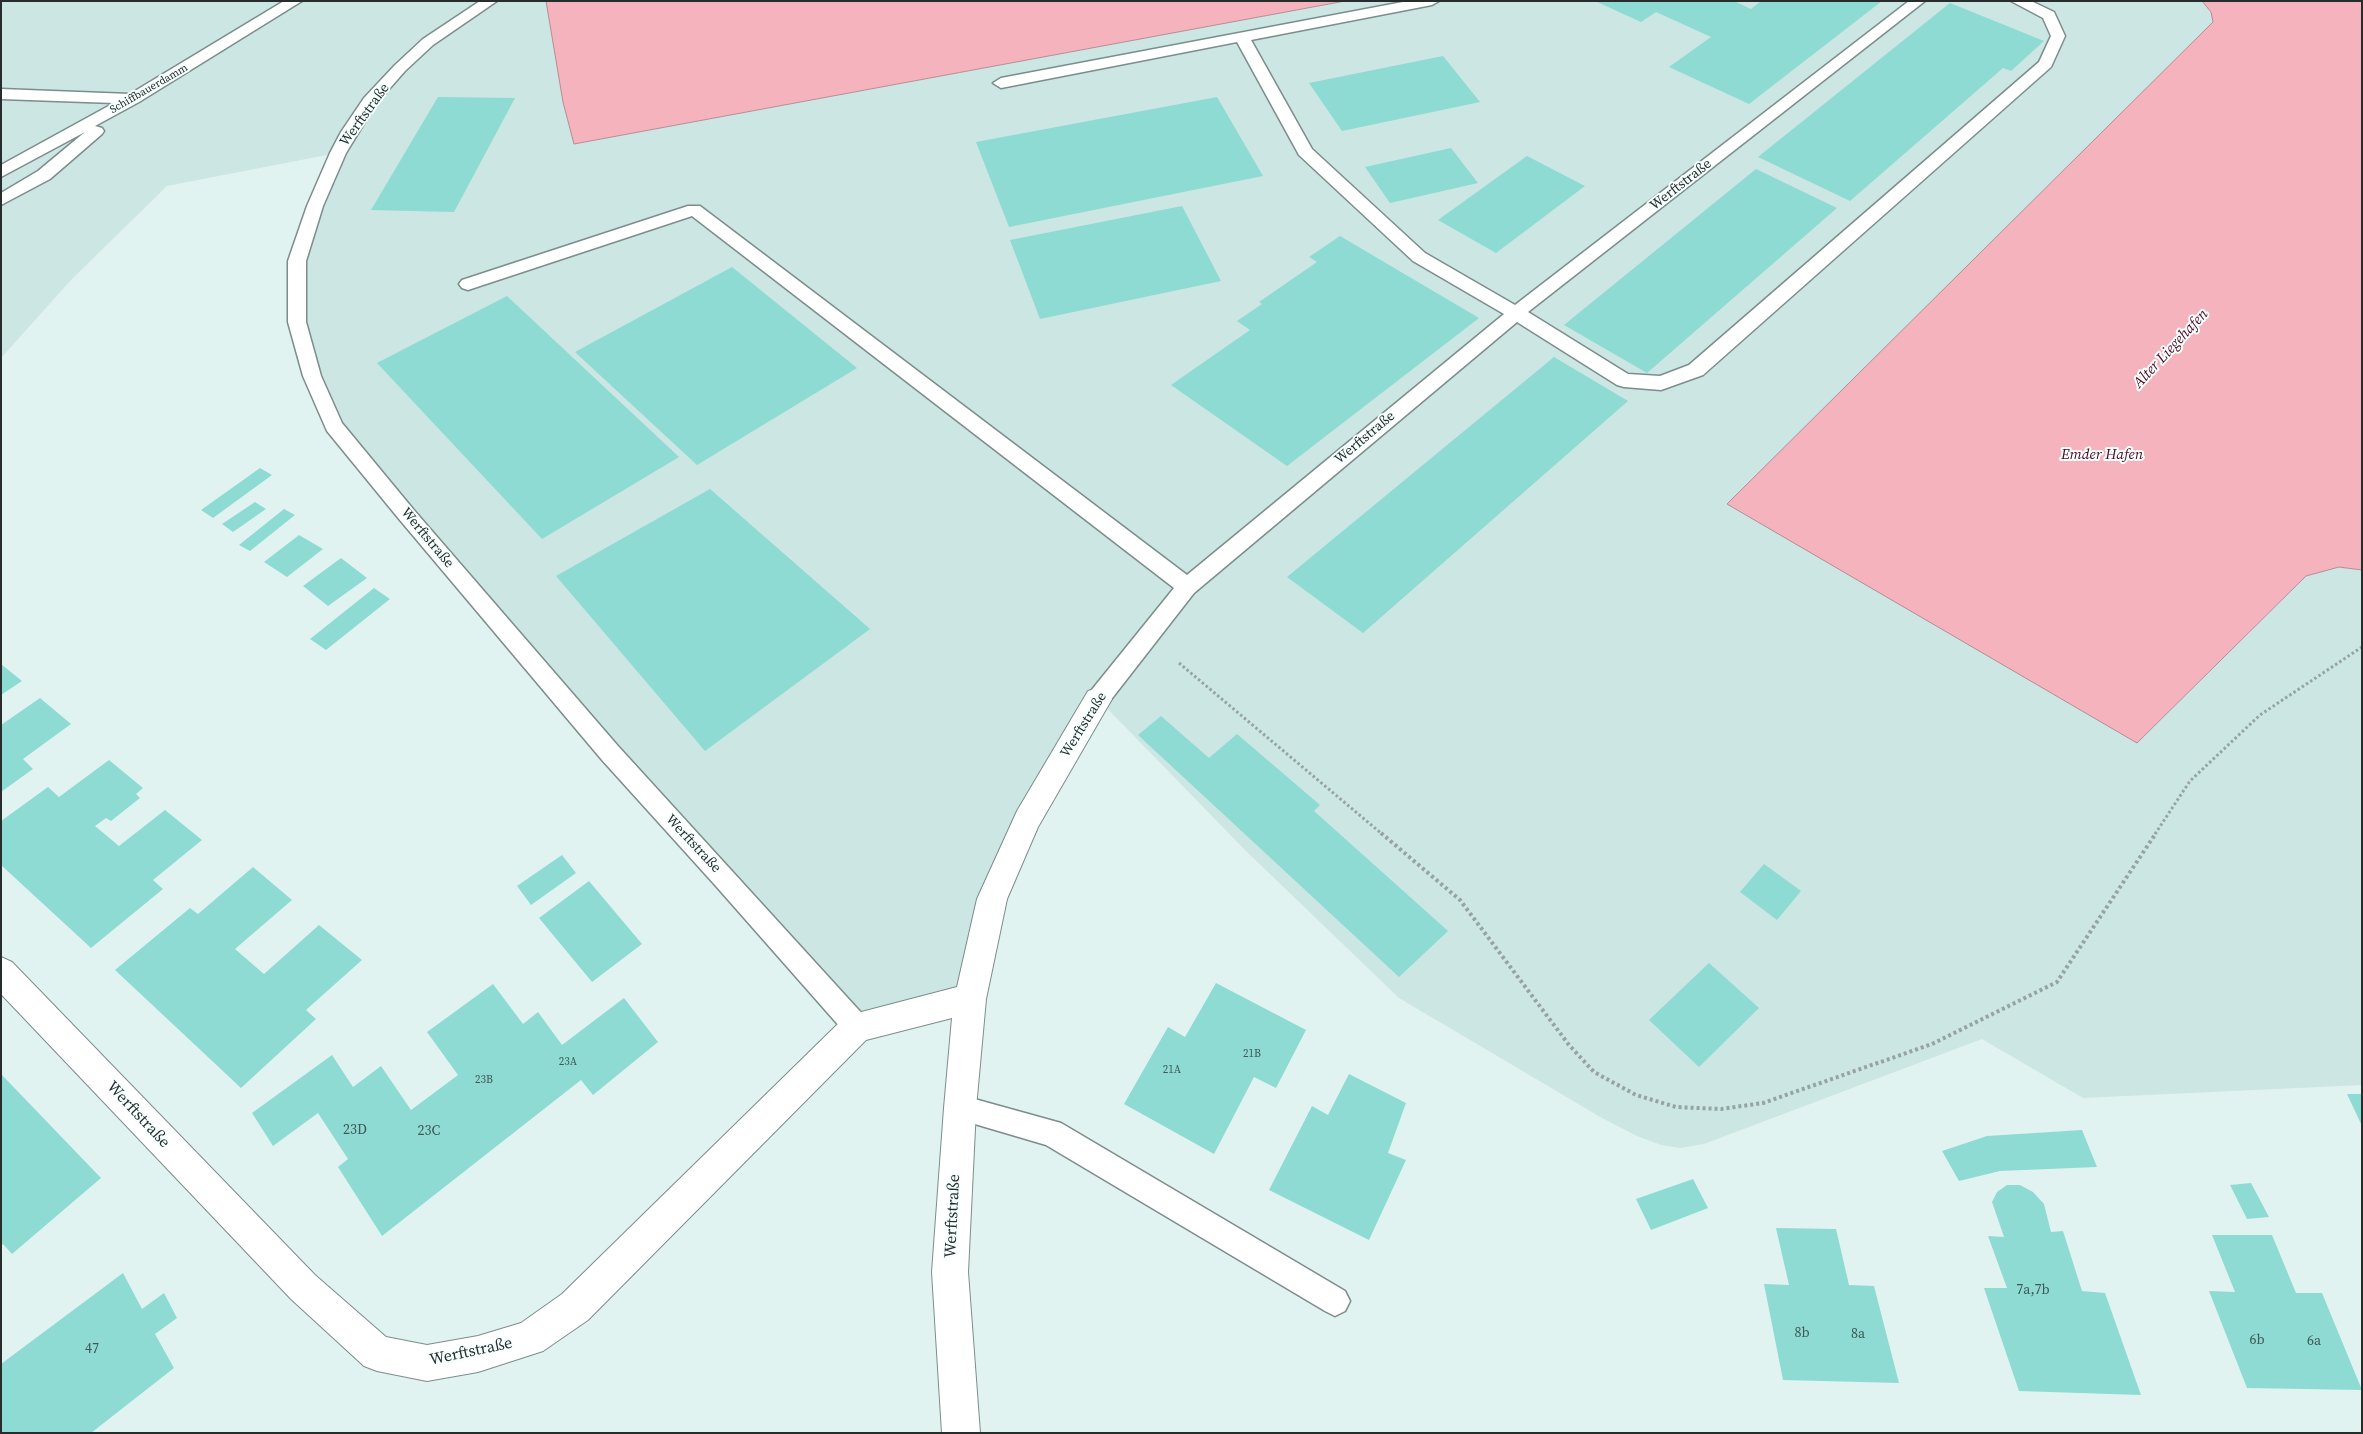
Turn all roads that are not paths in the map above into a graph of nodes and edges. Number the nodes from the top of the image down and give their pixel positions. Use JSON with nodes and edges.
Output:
{"nodes":[{"id":1,"x":295,"y":1,"type":"edge"},
{"id":2,"x":490,"y":1,"type":"edge"},
{"id":3,"x":1432,"y":1,"type":"edge"},
{"id":4,"x":1918,"y":1,"type":"edge"},
{"id":5,"x":2018,"y":1,"type":"edge"},
{"id":6,"x":1242,"y":39,"type":"junction"},
{"id":7,"x":1001,"y":83,"type":"dead end"},
{"id":8,"x":1,"y":94,"type":"edge"},
{"id":9,"x":133,"y":99,"type":"junction"},
{"id":10,"x":1,"y":172,"type":"edge"},
{"id":11,"x":1,"y":186,"type":"edge"},
{"id":12,"x":1,"y":200,"type":"edge"},
{"id":13,"x":468,"y":284,"type":"dead end"},
{"id":14,"x":1516,"y":313,"type":"junction"},
{"id":15,"x":1187,"y":587,"type":"junction"},
{"id":16,"x":1098,"y":699,"type":"joint"},
{"id":17,"x":1,"y":972,"type":"edge"},
{"id":18,"x":970,"y":999,"type":"junction"},
{"id":19,"x":857,"y":1027,"type":"junction"},
{"id":20,"x":960,"y":1108,"type":"junction"},
{"id":21,"x":1336,"y":1301,"type":"dead end"},
{"id":22,"x":961,"y":1433,"type":"edge"}],
"edges":[{"from":1,"to":9,"type":"lane","name":"Schiffbauerdamm"},
{"from":2,"to":19,"type":"lane","name":"Werftstraße"},
{"from":3,"to":6,"type":"lane"},
{"from":4,"to":14,"type":"lane","name":"Werftstraße"},
{"from":5,"to":14,"type":"lane"},
{"from":6,"to":7,"type":"lane"},
{"from":6,"to":14,"type":"lane"},
{"from":8,"to":9,"type":"lane"},
{"from":9,"to":10,"type":"lane","name":"Schiffbauerdamm"},
{"from":9,"to":11,"type":"lane"},
{"from":9,"to":12,"type":"lane"},
{"from":13,"to":15,"type":"lane"},
{"from":14,"to":15,"type":"lane","name":"Werftstraße"},
{"from":15,"to":16,"type":"lane","name":"Werftstraße"},
{"from":16,"to":18,"type":"street","name":"Werftstraße"},
{"from":17,"to":19,"type":"street","name":"Werftstraße"},
{"from":18,"to":19,"type":"street"},
{"from":18,"to":20,"type":"street","name":"Werftstraße"},
{"from":20,"to":21,"type":"lane"},
{"from":20,"to":22,"type":"street","name":"Werftstraße"}]}
